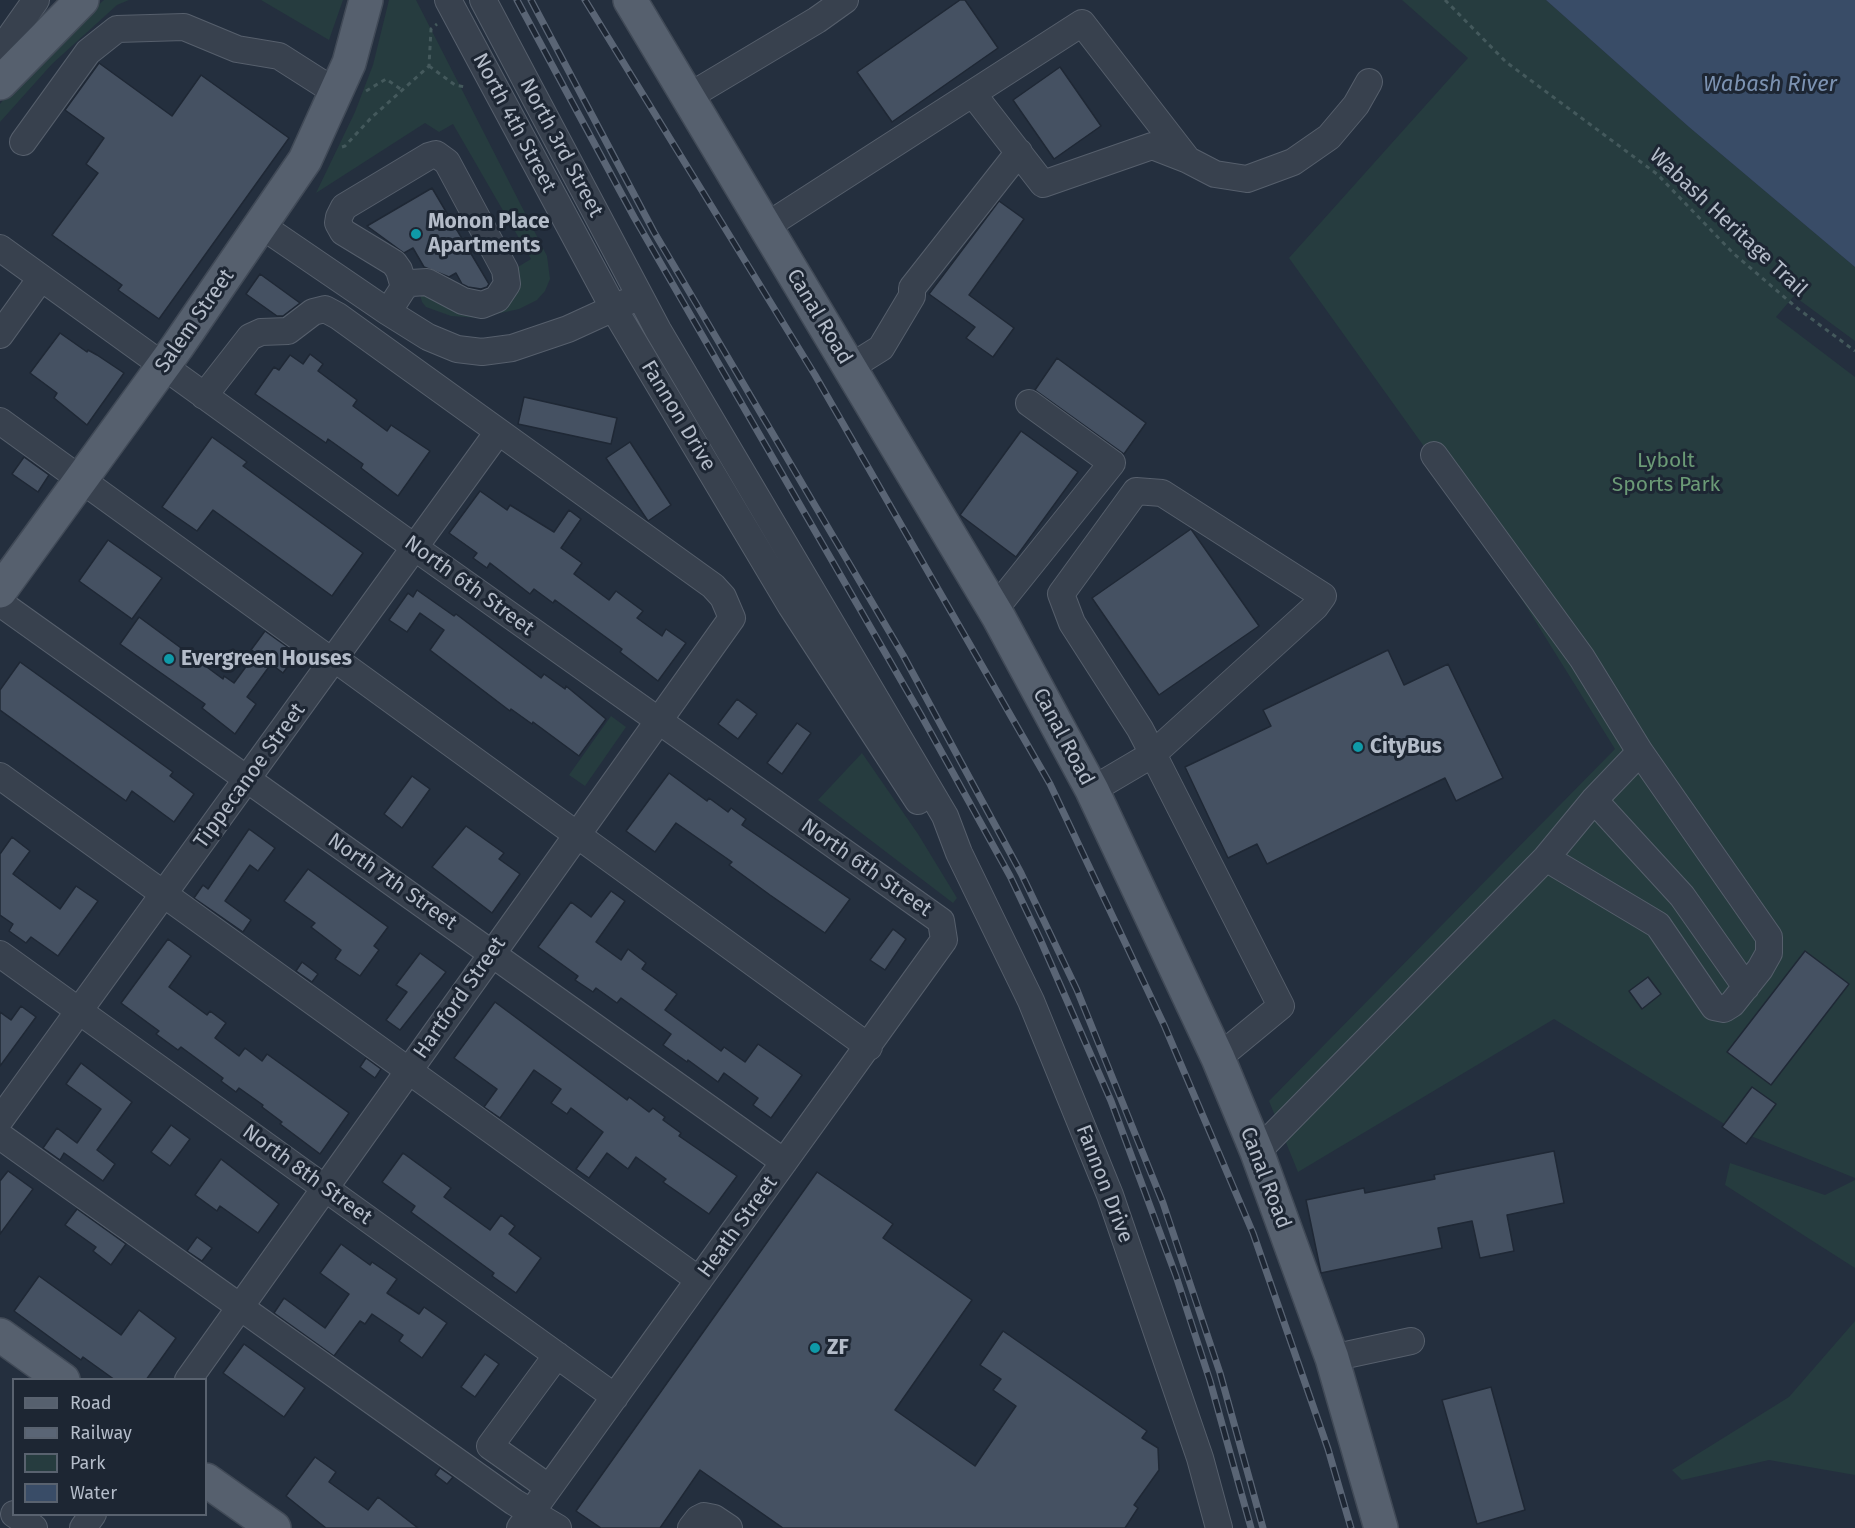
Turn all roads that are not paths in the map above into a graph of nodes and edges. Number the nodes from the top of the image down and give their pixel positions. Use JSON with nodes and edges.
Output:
{"nodes":[{"id":1,"x":36,"y":0,"type":"edge"},
{"id":2,"x":82,"y":0,"type":"edge"},
{"id":3,"x":366,"y":0,"type":"edge"},
{"id":4,"x":448,"y":0,"type":"edge"},
{"id":5,"x":483,"y":0,"type":"edge"},
{"id":6,"x":630,"y":0,"type":"edge"},
{"id":7,"x":845,"y":0,"type":"edge"},
{"id":8,"x":0,"y":51,"type":"edge"},
{"id":9,"x":1369,"y":82,"type":"dead end"},
{"id":10,"x":0,"y":83,"type":"edge"},
{"id":11,"x":350,"y":93,"type":"junction"},
{"id":12,"x":973,"y":94,"type":"junction"},
{"id":13,"x":688,"y":98,"type":"junction"},
{"id":14,"x":1158,"y":138,"type":"junction"},
{"id":15,"x":23,"y":142,"type":"dead end"},
{"id":16,"x":1019,"y":152,"type":"junction"},
{"id":17,"x":262,"y":226,"type":"junction"},
{"id":18,"x":765,"y":227,"type":"junction"},
{"id":19,"x":0,"y":248,"type":"edge"},
{"id":20,"x":41,"y":278,"type":"junction"},
{"id":21,"x":404,"y":287,"type":"junction"},
{"id":22,"x":639,"y":295,"type":"junction"},
{"id":23,"x":614,"y":309,"type":"junction"},
{"id":24,"x":388,"y":312,"type":"junction"},
{"id":25,"x":0,"y":335,"type":"edge"},
{"id":26,"x":163,"y":366,"type":"junction"},
{"id":27,"x":849,"y":368,"type":"junction"},
{"id":28,"x":204,"y":396,"type":"junction"},
{"id":29,"x":1029,"y":403,"type":"dead end"},
{"id":30,"x":0,"y":421,"type":"edge"},
{"id":31,"x":498,"y":432,"type":"junction"},
{"id":32,"x":1434,"y":455,"type":"dead end"},
{"id":33,"x":80,"y":479,"type":"junction"},
{"id":34,"x":415,"y":548,"type":"junction"},
{"id":35,"x":0,"y":591,"type":"edge"},
{"id":36,"x":0,"y":603,"type":"edge"},
{"id":37,"x":994,"y":610,"type":"junction"},
{"id":38,"x":334,"y":660,"type":"junction"},
{"id":39,"x":658,"y":721,"type":"junction"},
{"id":40,"x":1640,"y":752,"type":"junction"},
{"id":41,"x":1153,"y":754,"type":"junction"},
{"id":42,"x":0,"y":776,"type":"edge"},
{"id":43,"x":247,"y":778,"type":"junction"},
{"id":44,"x":1092,"y":790,"type":"junction"},
{"id":45,"x":1594,"y":800,"type":"junction"},
{"id":46,"x":576,"y":836,"type":"junction"},
{"id":47,"x":958,"y":853,"type":"junction"},
{"id":48,"x":1546,"y":858,"type":"junction"},
{"id":49,"x":164,"y":894,"type":"junction"},
{"id":50,"x":941,"y":921,"type":"joint"},
{"id":51,"x":492,"y":953,"type":"junction"},
{"id":52,"x":0,"y":954,"type":"edge"},
{"id":53,"x":1746,"y":987,"type":"junction"},
{"id":54,"x":80,"y":1011,"type":"junction"},
{"id":55,"x":869,"y":1047,"type":"junction"},
{"id":56,"x":1218,"y":1058,"type":"junction"},
{"id":57,"x":408,"y":1071,"type":"junction"},
{"id":58,"x":0,"y":1120,"type":"edge"},
{"id":59,"x":0,"y":1136,"type":"edge"},
{"id":60,"x":1257,"y":1152,"type":"junction"},
{"id":61,"x":784,"y":1162,"type":"junction"},
{"id":62,"x":324,"y":1188,"type":"junction"},
{"id":63,"x":699,"y":1280,"type":"junction"},
{"id":64,"x":240,"y":1306,"type":"junction"},
{"id":65,"x":0,"y":1335,"type":"edge"},
{"id":66,"x":1411,"y":1341,"type":"dead end"},
{"id":67,"x":557,"y":1355,"type":"junction"},
{"id":68,"x":1332,"y":1358,"type":"junction"},
{"id":69,"x":60,"y":1378,"type":"edge"},
{"id":70,"x":189,"y":1378,"type":"edge"},
{"id":71,"x":615,"y":1397,"type":"junction"},
{"id":72,"x":207,"y":1481,"type":"edge"},
{"id":73,"x":548,"y":1486,"type":"junction"},
{"id":74,"x":17,"y":1516,"type":"edge"},
{"id":75,"x":92,"y":1516,"type":"edge"},
{"id":76,"x":525,"y":1520,"type":"edge"},
{"id":77,"x":34,"y":1528,"type":"edge"},
{"id":78,"x":83,"y":1528,"type":"edge"},
{"id":79,"x":274,"y":1528,"type":"edge"},
{"id":80,"x":558,"y":1528,"type":"edge"},
{"id":81,"x":691,"y":1528,"type":"edge"},
{"id":82,"x":729,"y":1528,"type":"edge"},
{"id":83,"x":1219,"y":1528,"type":"edge"},
{"id":84,"x":1381,"y":1528,"type":"edge"}],
"edges":[{"from":1,"to":8,"type":"street"},
{"from":2,"to":10,"type":"main road"},
{"from":3,"to":11,"type":"main road","name":"Salem Street"},
{"from":4,"to":23,"type":"street","name":"North 4th Street"},
{"from":5,"to":22,"type":"street","name":"North 3rd Street"},
{"from":6,"to":13,"type":"main road","name":"Canal Road"},
{"from":7,"to":13,"type":"street"},
{"from":9,"to":14,"type":"street"},
{"from":11,"to":15,"type":"street"},
{"from":11,"to":17,"type":"main road","name":"Salem Street"},
{"from":12,"to":14,"type":"street"},
{"from":12,"to":16,"type":"street"},
{"from":12,"to":18,"type":"street"},
{"from":13,"to":18,"type":"main road","name":"Canal Road"},
{"from":14,"to":16,"type":"street"},
{"from":16,"to":27,"type":"street"},
{"from":17,"to":24,"type":"street"},
{"from":17,"to":26,"type":"main road","name":"Salem Street"},
{"from":18,"to":27,"type":"main road","name":"Canal Road"},
{"from":19,"to":20,"type":"street","name":"North 6th Street"},
{"from":20,"to":25,"type":"street"},
{"from":20,"to":26,"type":"street","name":"North 6th Street"},
{"from":21,"to":21,"type":"street"},
{"from":21,"to":24,"type":"street"},
{"from":22,"to":23,"type":"street"},
{"from":22,"to":47,"type":"street","name":"Fannon Drive"},
{"from":23,"to":24,"type":"street"},
{"from":23,"to":47,"type":"street","name":"Fannon Drive"},
{"from":26,"to":28,"type":"street","name":"North 6th Street"},
{"from":26,"to":33,"type":"main road","name":"Salem Street"},
{"from":27,"to":37,"type":"main road","name":"Canal Road"},
{"from":28,"to":31,"type":"street"},
{"from":28,"to":34,"type":"street","name":"North 6th Street"},
{"from":29,"to":37,"type":"street"},
{"from":30,"to":33,"type":"street"},
{"from":31,"to":34,"type":"street","name":"Tippecanoe Street"},
{"from":31,"to":39,"type":"street","name":"Hartford Street"},
{"from":32,"to":40,"type":"street"},
{"from":33,"to":35,"type":"main road","name":"Salem Street"},
{"from":33,"to":38,"type":"street"},
{"from":34,"to":38,"type":"street","name":"Tippecanoe Street"},
{"from":34,"to":39,"type":"street","name":"North 6th Street"},
{"from":36,"to":43,"type":"street","name":"North 7th Street"},
{"from":37,"to":44,"type":"main road","name":"Canal Road"},
{"from":38,"to":43,"type":"street","name":"Tippecanoe Street"},
{"from":38,"to":46,"type":"street"},
{"from":39,"to":46,"type":"street","name":"Hartford Street"},
{"from":39,"to":50,"type":"street","name":"North 6th Street"},
{"from":40,"to":45,"type":"street"},
{"from":40,"to":53,"type":"street"},
{"from":41,"to":41,"type":"street"},
{"from":41,"to":44,"type":"street"},
{"from":41,"to":56,"type":"street"},
{"from":42,"to":49,"type":"street"},
{"from":43,"to":49,"type":"street","name":"Tippecanoe Street"},
{"from":43,"to":51,"type":"street","name":"North 7th Street"},
{"from":44,"to":56,"type":"main road","name":"Canal Road"},
{"from":45,"to":48,"type":"street"},
{"from":45,"to":53,"type":"street"},
{"from":46,"to":51,"type":"street","name":"Hartford Street"},
{"from":46,"to":55,"type":"street"},
{"from":47,"to":83,"type":"street","name":"Fannon Drive"},
{"from":48,"to":53,"type":"street"},
{"from":48,"to":60,"type":"street"},
{"from":49,"to":54,"type":"street","name":"Tippecanoe Street"},
{"from":49,"to":57,"type":"street"},
{"from":50,"to":55,"type":"street","name":"Heath Street"},
{"from":51,"to":57,"type":"street","name":"Hartford Street"},
{"from":51,"to":61,"type":"street","name":"North 7th Street"},
{"from":52,"to":54,"type":"street","name":"North 8th Street"},
{"from":54,"to":58,"type":"street","name":"Tippecanoe Street"},
{"from":54,"to":62,"type":"street","name":"North 8th Street"},
{"from":55,"to":61,"type":"street","name":"Heath Street"},
{"from":56,"to":60,"type":"main road","name":"Canal Road"},
{"from":57,"to":62,"type":"street","name":"Hartford Street"},
{"from":57,"to":63,"type":"street"},
{"from":59,"to":64,"type":"street"},
{"from":60,"to":68,"type":"main road","name":"Canal Road"},
{"from":61,"to":63,"type":"street","name":"Heath Street"},
{"from":62,"to":64,"type":"street","name":"Hartford Street"},
{"from":62,"to":67,"type":"street","name":"North 8th Street"},
{"from":63,"to":71,"type":"street","name":"Heath Street"},
{"from":64,"to":70,"type":"street","name":"Hartford Street"},
{"from":64,"to":76,"type":"street"},
{"from":65,"to":69,"type":"main road"},
{"from":66,"to":68,"type":"street"},
{"from":67,"to":71,"type":"street","name":"North 8th Street"},
{"from":67,"to":73,"type":"street"},
{"from":68,"to":84,"type":"main road","name":"Canal Road"},
{"from":71,"to":73,"type":"street","name":"Heath Street"},
{"from":72,"to":79,"type":"main road"},
{"from":73,"to":76,"type":"street","name":"Heath Street"},
{"from":74,"to":77,"type":"street"},
{"from":75,"to":78,"type":"street"},
{"from":76,"to":80,"type":"street"},
{"from":81,"to":82,"type":"street"}]}
